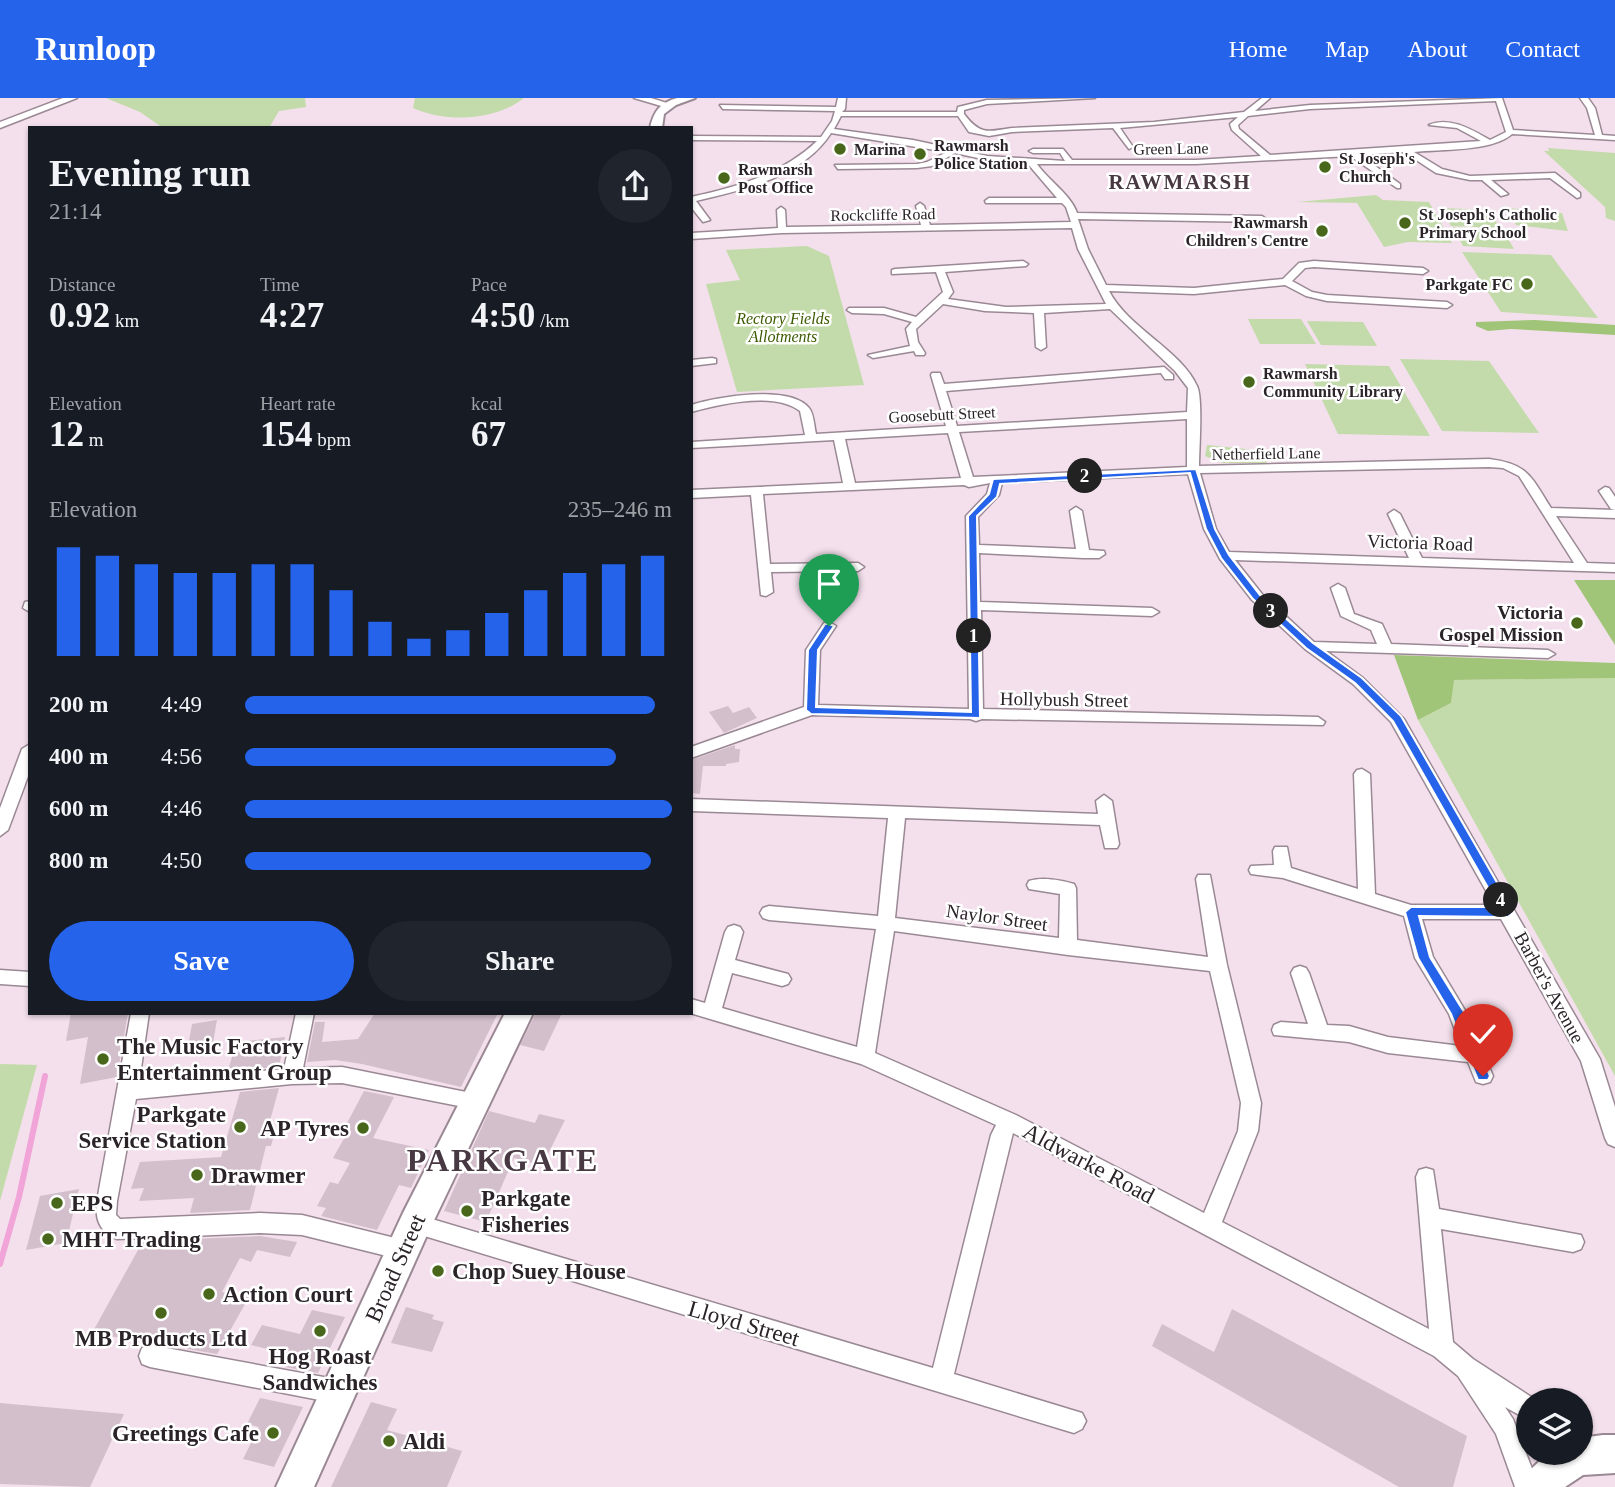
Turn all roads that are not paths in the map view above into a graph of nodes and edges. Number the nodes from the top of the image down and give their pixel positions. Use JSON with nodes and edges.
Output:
{"nodes":[{"id":1,"x":72,"y":98,"type":"edge"},
{"id":2,"x":639,"y":98,"type":"edge"},
{"id":3,"x":690,"y":98,"type":"edge"},
{"id":4,"x":842,"y":98,"type":"edge"},
{"id":5,"x":1090,"y":98,"type":"edge"},
{"id":6,"x":1266,"y":98,"type":"edge"},
{"id":7,"x":1498,"y":98,"type":"edge"},
{"id":8,"x":1584,"y":98,"type":"edge"},
{"id":9,"x":1015,"y":100,"type":"edge"},
{"id":10,"x":667,"y":102,"type":"edge"},
{"id":11,"x":723,"y":107,"type":"dead end"},
{"id":12,"x":788,"y":108,"type":"junction"},
{"id":13,"x":841,"y":111,"type":"junction"},
{"id":14,"x":960,"y":112,"type":"junction"},
{"id":15,"x":1243,"y":114,"type":"junction"},
{"id":16,"x":781,"y":118,"type":"dead end"},
{"id":17,"x":0,"y":125,"type":"edge"},
{"id":18,"x":1433,"y":125,"type":"dead end"},
{"id":19,"x":645,"y":126,"type":"edge"},
{"id":20,"x":656,"y":126,"type":"edge"},
{"id":21,"x":1115,"y":126,"type":"junction"},
{"id":22,"x":832,"y":131,"type":"junction"},
{"id":23,"x":1510,"y":131,"type":"junction"},
{"id":24,"x":1599,"y":137,"type":"junction"},
{"id":25,"x":693,"y":138,"type":"edge"},
{"id":26,"x":1615,"y":138,"type":"edge"},
{"id":27,"x":823,"y":139,"type":"junction"},
{"id":28,"x":1489,"y":143,"type":"junction"},
{"id":29,"x":1129,"y":147,"type":"dead end"},
{"id":30,"x":1406,"y":150,"type":"junction"},
{"id":31,"x":1033,"y":151,"type":"dead end"},
{"id":32,"x":952,"y":152,"type":"junction"},
{"id":33,"x":1352,"y":153,"type":"junction"},
{"id":34,"x":1268,"y":158,"type":"junction"},
{"id":35,"x":1032,"y":163,"type":"junction"},
{"id":36,"x":1070,"y":163,"type":"junction"},
{"id":37,"x":838,"y":167,"type":"dead end"},
{"id":38,"x":1485,"y":179,"type":"junction"},
{"id":39,"x":1397,"y":186,"type":"dead end"},
{"id":40,"x":1504,"y":194,"type":"dead end"},
{"id":41,"x":1577,"y":195,"type":"dead end"},
{"id":42,"x":693,"y":200,"type":"edge"},
{"id":43,"x":1065,"y":200,"type":"junction"},
{"id":44,"x":989,"y":201,"type":"dead end"},
{"id":45,"x":693,"y":204,"type":"edge"},
{"id":46,"x":920,"y":206,"type":"dead end"},
{"id":47,"x":780,"y":210,"type":"dead end"},
{"id":48,"x":1262,"y":219,"type":"dead end"},
{"id":49,"x":706,"y":220,"type":"dead end"},
{"id":50,"x":1074,"y":220,"type":"junction"},
{"id":51,"x":926,"y":228,"type":"junction"},
{"id":52,"x":782,"y":230,"type":"junction"},
{"id":53,"x":693,"y":236,"type":"edge"},
{"id":54,"x":1023,"y":264,"type":"dead end"},
{"id":55,"x":940,"y":270,"type":"junction"},
{"id":56,"x":1423,"y":271,"type":"dead end"},
{"id":57,"x":895,"y":272,"type":"dead end"},
{"id":58,"x":1286,"y":282,"type":"junction"},
{"id":59,"x":1104,"y":288,"type":"junction"},
{"id":60,"x":942,"y":301,"type":"junction"},
{"id":61,"x":1447,"y":305,"type":"dead end"},
{"id":62,"x":1112,"y":306,"type":"junction"},
{"id":63,"x":852,"y":310,"type":"dead end"},
{"id":64,"x":1039,"y":312,"type":"junction"},
{"id":65,"x":917,"y":320,"type":"junction"},
{"id":66,"x":1041,"y":347,"type":"dead end"},
{"id":67,"x":873,"y":355,"type":"dead end"},
{"id":68,"x":712,"y":361,"type":"dead end"},
{"id":69,"x":693,"y":363,"type":"edge"},
{"id":70,"x":936,"y":375,"type":"dead end"},
{"id":71,"x":1169,"y":377,"type":"dead end"},
{"id":72,"x":940,"y":388,"type":"junction"},
{"id":73,"x":693,"y":408,"type":"edge"},
{"id":74,"x":1195,"y":415,"type":"junction"},
{"id":75,"x":952,"y":430,"type":"junction"},
{"id":76,"x":839,"y":436,"type":"junction"},
{"id":77,"x":811,"y":438,"type":"junction"},
{"id":78,"x":693,"y":445,"type":"edge"},
{"id":79,"x":1193,"y":470,"type":"junction"},
{"id":80,"x":996,"y":481,"type":"junction"},
{"id":81,"x":969,"y":483,"type":"junction"},
{"id":82,"x":850,"y":487,"type":"junction"},
{"id":83,"x":1605,"y":491,"type":"dead end"},
{"id":84,"x":757,"y":492,"type":"junction"},
{"id":85,"x":693,"y":494,"type":"edge"},
{"id":86,"x":1615,"y":506,"type":"edge"},
{"id":87,"x":1076,"y":511,"type":"dead end"},
{"id":88,"x":1547,"y":512,"type":"junction"},
{"id":89,"x":1394,"y":514,"type":"dead end"},
{"id":90,"x":1615,"y":514,"type":"edge"},
{"id":91,"x":973,"y":550,"type":"junction"},
{"id":92,"x":1083,"y":554,"type":"junction"},
{"id":93,"x":1099,"y":554,"type":"dead end"},
{"id":94,"x":1225,"y":556,"type":"junction"},
{"id":95,"x":1417,"y":561,"type":"junction"},
{"id":96,"x":1582,"y":566,"type":"junction"},
{"id":97,"x":858,"y":567,"type":"dead end"},
{"id":98,"x":764,"y":568,"type":"junction"},
{"id":99,"x":1615,"y":568,"type":"edge"},
{"id":100,"x":1338,"y":588,"type":"dead end"},
{"id":101,"x":766,"y":592,"type":"dead end"},
{"id":102,"x":974,"y":606,"type":"junction"},
{"id":103,"x":1152,"y":612,"type":"dead end"},
{"id":104,"x":829,"y":626,"type":"dead end"},
{"id":105,"x":1310,"y":646,"type":"junction"},
{"id":106,"x":1385,"y":647,"type":"junction"},
{"id":107,"x":1548,"y":654,"type":"dead end"},
{"id":108,"x":811,"y":710,"type":"junction"},
{"id":109,"x":976,"y":716,"type":"junction"},
{"id":110,"x":1318,"y":722,"type":"dead end"},
{"id":111,"x":693,"y":752,"type":"edge"},
{"id":112,"x":28,"y":754,"type":"edge"},
{"id":113,"x":1362,"y":774,"type":"dead end"},
{"id":114,"x":1104,"y":801,"type":"dead end"},
{"id":115,"x":693,"y":805,"type":"edge"},
{"id":116,"x":897,"y":813,"type":"junction"},
{"id":117,"x":1107,"y":820,"type":"junction"},
{"id":118,"x":0,"y":830,"type":"edge"},
{"id":119,"x":1111,"y":844,"type":"dead end"},
{"id":120,"x":1281,"y":851,"type":"dead end"},
{"id":121,"x":1257,"y":870,"type":"dead end"},
{"id":122,"x":1283,"y":872,"type":"junction"},
{"id":123,"x":1204,"y":879,"type":"dead end"},
{"id":124,"x":1035,"y":884,"type":"dead end"},
{"id":125,"x":1367,"y":899,"type":"junction"},
{"id":126,"x":1411,"y":912,"type":"junction"},
{"id":127,"x":1508,"y":912,"type":"junction"},
{"id":128,"x":769,"y":913,"type":"dead end"},
{"id":129,"x":886,"y":923,"type":"junction"},
{"id":130,"x":734,"y":932,"type":"dead end"},
{"id":131,"x":1068,"y":948,"type":"junction"},
{"id":132,"x":726,"y":965,"type":"junction"},
{"id":133,"x":1218,"y":965,"type":"junction"},
{"id":134,"x":1300,"y":973,"type":"dead end"},
{"id":135,"x":0,"y":977,"type":"edge"},
{"id":136,"x":28,"y":979,"type":"edge"},
{"id":137,"x":782,"y":979,"type":"dead end"},
{"id":138,"x":693,"y":1007,"type":"edge"},
{"id":139,"x":711,"y":1012,"type":"junction"},
{"id":140,"x":140,"y":1015,"type":"edge"},
{"id":141,"x":305,"y":1015,"type":"edge"},
{"id":142,"x":518,"y":1015,"type":"edge"},
{"id":143,"x":1281,"y":1030,"type":"dead end"},
{"id":144,"x":1320,"y":1031,"type":"junction"},
{"id":145,"x":1473,"y":1055,"type":"junction"},
{"id":146,"x":865,"y":1057,"type":"junction"},
{"id":147,"x":292,"y":1076,"type":"junction"},
{"id":148,"x":1483,"y":1076,"type":"dead end"},
{"id":149,"x":128,"y":1091,"type":"junction"},
{"id":150,"x":474,"y":1101,"type":"junction"},
{"id":151,"x":1009,"y":1121,"type":"junction"},
{"id":152,"x":1615,"y":1138,"type":"edge"},
{"id":153,"x":1426,"y":1177,"type":"dead end"},
{"id":154,"x":1430,"y":1217,"type":"junction"},
{"id":155,"x":1210,"y":1224,"type":"junction"},
{"id":156,"x":409,"y":1237,"type":"junction"},
{"id":157,"x":1573,"y":1242,"type":"dead end"},
{"id":158,"x":1442,"y":1348,"type":"junction"},
{"id":159,"x":150,"y":1356,"type":"dead end"},
{"id":160,"x":1465,"y":1367,"type":"junction"},
{"id":161,"x":941,"y":1382,"type":"junction"},
{"id":162,"x":340,"y":1392,"type":"junction"},
{"id":163,"x":1516,"y":1400,"type":"edge"},
{"id":164,"x":1074,"y":1422,"type":"dead end"},
{"id":165,"x":1603,"y":1451,"type":"edge"},
{"id":166,"x":295,"y":1487,"type":"edge"},
{"id":167,"x":1527,"y":1487,"type":"edge"},
{"id":168,"x":1539,"y":1487,"type":"edge"}],
"edges":[{"from":1,"to":17,"type":"street"},
{"from":2,"to":10,"type":"street"},
{"from":3,"to":10,"type":"main road"},
{"from":4,"to":13,"type":"street"},
{"from":5,"to":9,"type":"street"},
{"from":6,"to":15,"type":"street"},
{"from":7,"to":15,"type":"street"},
{"from":7,"to":23,"type":"street"},
{"from":8,"to":24,"type":"street"},
{"from":9,"to":14,"type":"street"},
{"from":10,"to":19,"type":"main road"},
{"from":10,"to":20,"type":"main road"},
{"from":11,"to":12,"type":"street"},
{"from":12,"to":13,"type":"street"},
{"from":12,"to":16,"type":"street"},
{"from":13,"to":14,"type":"street"},
{"from":13,"to":22,"type":"street"},
{"from":14,"to":21,"type":"street"},
{"from":15,"to":21,"type":"street"},
{"from":15,"to":34,"type":"street"},
{"from":18,"to":28,"type":"street"},
{"from":21,"to":29,"type":"street"},
{"from":22,"to":27,"type":"street"},
{"from":22,"to":32,"type":"street","name":"Green Lane"},
{"from":23,"to":24,"type":"street"},
{"from":23,"to":28,"type":"street","name":"Green Lane"},
{"from":24,"to":26,"type":"street"},
{"from":25,"to":27,"type":"street"},
{"from":27,"to":42,"type":"street"},
{"from":28,"to":30,"type":"street","name":"Green Lane"},
{"from":30,"to":33,"type":"street","name":"Green Lane"},
{"from":30,"to":38,"type":"street"},
{"from":31,"to":36,"type":"street"},
{"from":32,"to":35,"type":"street","name":"Green Lane"},
{"from":32,"to":37,"type":"street"},
{"from":33,"to":34,"type":"street","name":"Green Lane"},
{"from":33,"to":39,"type":"street"},
{"from":34,"to":36,"type":"street","name":"Green Lane"},
{"from":35,"to":36,"type":"street","name":"Green Lane"},
{"from":35,"to":43,"type":"street","name":"Barber's Avenue"},
{"from":38,"to":40,"type":"street"},
{"from":38,"to":41,"type":"street"},
{"from":43,"to":44,"type":"street"},
{"from":43,"to":50,"type":"street","name":"Barber's Avenue"},
{"from":45,"to":49,"type":"street"},
{"from":46,"to":51,"type":"street"},
{"from":47,"to":52,"type":"street"},
{"from":48,"to":50,"type":"street","name":"Rockcliffe Road"},
{"from":50,"to":51,"type":"street","name":"Rockcliffe Road"},
{"from":50,"to":59,"type":"street","name":"Barber's Avenue"},
{"from":51,"to":52,"type":"street","name":"Rockcliffe Road"},
{"from":52,"to":53,"type":"street","name":"Rockcliffe Road"},
{"from":54,"to":55,"type":"street"},
{"from":55,"to":57,"type":"street"},
{"from":55,"to":60,"type":"street"},
{"from":56,"to":58,"type":"street"},
{"from":58,"to":59,"type":"street"},
{"from":58,"to":61,"type":"street"},
{"from":59,"to":62,"type":"street","name":"Barber's Avenue"},
{"from":60,"to":64,"type":"street"},
{"from":60,"to":65,"type":"street"},
{"from":62,"to":64,"type":"street"},
{"from":62,"to":74,"type":"street","name":"Barber's Avenue"},
{"from":63,"to":65,"type":"street"},
{"from":64,"to":66,"type":"street"},
{"from":65,"to":67,"type":"street"},
{"from":68,"to":69,"type":"street"},
{"from":70,"to":72,"type":"street"},
{"from":71,"to":72,"type":"street"},
{"from":72,"to":75,"type":"street"},
{"from":73,"to":77,"type":"street"},
{"from":74,"to":75,"type":"street","name":"Goosebutt Street"},
{"from":74,"to":79,"type":"street","name":"Barber's Avenue"},
{"from":75,"to":76,"type":"street","name":"Goosebutt Street"},
{"from":75,"to":81,"type":"street"},
{"from":76,"to":77,"type":"street","name":"Goosebutt Street"},
{"from":76,"to":82,"type":"street"},
{"from":77,"to":78,"type":"street","name":"Goosebutt Street"},
{"from":79,"to":80,"type":"street","name":"Netherfield Lane"},
{"from":79,"to":88,"type":"street","name":"Netherfield Lane"},
{"from":79,"to":94,"type":"street","name":"Barber's Avenue"},
{"from":80,"to":81,"type":"street","name":"Netherfield Lane"},
{"from":80,"to":91,"type":"street"},
{"from":81,"to":82,"type":"street","name":"Netherfield Lane"},
{"from":82,"to":84,"type":"street","name":"Netherfield Lane"},
{"from":83,"to":86,"type":"street"},
{"from":84,"to":85,"type":"street","name":"Netherfield Lane"},
{"from":84,"to":98,"type":"street"},
{"from":87,"to":92,"type":"street"},
{"from":88,"to":90,"type":"street"},
{"from":88,"to":96,"type":"street"},
{"from":89,"to":95,"type":"street"},
{"from":91,"to":92,"type":"street"},
{"from":91,"to":102,"type":"street"},
{"from":92,"to":93,"type":"street"},
{"from":94,"to":95,"type":"street","name":"Victoria Road"},
{"from":94,"to":105,"type":"street","name":"Barber's Avenue"},
{"from":95,"to":96,"type":"street","name":"Victoria Road"},
{"from":96,"to":99,"type":"street","name":"Victoria Road"},
{"from":97,"to":98,"type":"street"},
{"from":98,"to":101,"type":"street"},
{"from":100,"to":106,"type":"street"},
{"from":102,"to":103,"type":"street"},
{"from":102,"to":109,"type":"street"},
{"from":104,"to":108,"type":"street"},
{"from":105,"to":106,"type":"street"},
{"from":105,"to":127,"type":"street","name":"Barber's Avenue"},
{"from":106,"to":107,"type":"street"},
{"from":108,"to":109,"type":"street","name":"Hollybush Street"},
{"from":108,"to":111,"type":"street","name":"Hollybush Street"},
{"from":109,"to":110,"type":"street","name":"Hollybush Street"},
{"from":112,"to":118,"type":"street"},
{"from":113,"to":125,"type":"street"},
{"from":114,"to":117,"type":"street"},
{"from":115,"to":116,"type":"street"},
{"from":116,"to":117,"type":"street"},
{"from":116,"to":129,"type":"street"},
{"from":117,"to":119,"type":"street"},
{"from":120,"to":122,"type":"street"},
{"from":121,"to":122,"type":"street"},
{"from":122,"to":125,"type":"street"},
{"from":123,"to":133,"type":"street"},
{"from":124,"to":131,"type":"street"},
{"from":125,"to":126,"type":"street"},
{"from":126,"to":127,"type":"street"},
{"from":126,"to":145,"type":"street"},
{"from":127,"to":152,"type":"street","name":"Barber's Avenue"},
{"from":128,"to":129,"type":"street","name":"Naylor Street"},
{"from":129,"to":131,"type":"street","name":"Naylor Street"},
{"from":129,"to":146,"type":"street"},
{"from":130,"to":132,"type":"street"},
{"from":131,"to":133,"type":"street","name":"Naylor Street"},
{"from":132,"to":137,"type":"street"},
{"from":132,"to":139,"type":"street"},
{"from":133,"to":155,"type":"street"},
{"from":134,"to":144,"type":"street"},
{"from":135,"to":136,"type":"street"},
{"from":138,"to":139,"type":"street","name":"Aldwarke Road"},
{"from":139,"to":146,"type":"street","name":"Aldwarke Road"},
{"from":140,"to":149,"type":"street"},
{"from":141,"to":147,"type":"street"},
{"from":142,"to":150,"type":"main road","name":"Broad Street"},
{"from":143,"to":144,"type":"street"},
{"from":144,"to":145,"type":"street"},
{"from":145,"to":148,"type":"street"},
{"from":146,"to":151,"type":"street","name":"Aldwarke Road"},
{"from":147,"to":149,"type":"street"},
{"from":147,"to":150,"type":"street"},
{"from":149,"to":156,"type":"street","name":"Lloyd Street"},
{"from":150,"to":156,"type":"main road","name":"Broad Street"},
{"from":151,"to":155,"type":"street","name":"Aldwarke Road"},
{"from":151,"to":161,"type":"street"},
{"from":153,"to":154,"type":"street"},
{"from":154,"to":157,"type":"street"},
{"from":154,"to":158,"type":"street"},
{"from":155,"to":158,"type":"street","name":"Aldwarke Road"},
{"from":156,"to":161,"type":"street","name":"Lloyd Street"},
{"from":156,"to":162,"type":"main road","name":"Broad Street"},
{"from":158,"to":160,"type":"street","name":"Aldwarke Road"},
{"from":159,"to":162,"type":"street"},
{"from":160,"to":163,"type":"street","name":"Aldwarke Road"},
{"from":160,"to":167,"type":"street","name":"Aldwarke Road"},
{"from":161,"to":164,"type":"street","name":"Lloyd Street"},
{"from":162,"to":166,"type":"main road","name":"Broad Street"},
{"from":165,"to":168,"type":"main road"}]}
